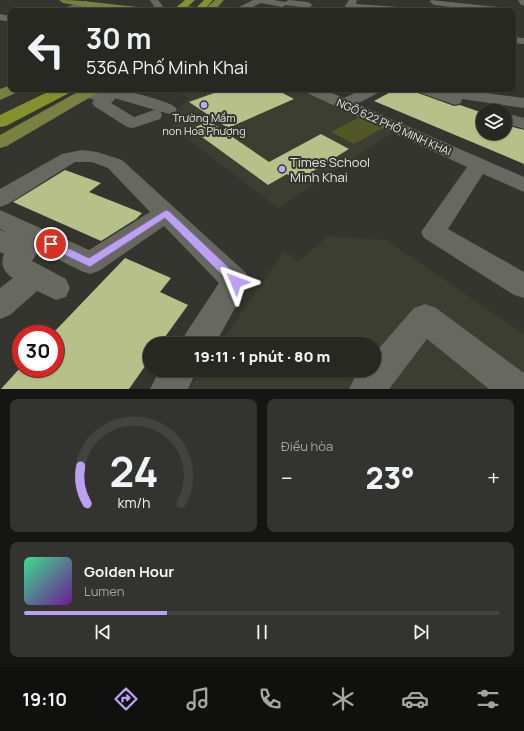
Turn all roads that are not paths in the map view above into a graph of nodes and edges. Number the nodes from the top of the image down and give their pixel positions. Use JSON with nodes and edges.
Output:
{"nodes":[{"id":1,"x":63,"y":0,"type":"edge"},
{"id":2,"x":191,"y":0,"type":"edge"},
{"id":3,"x":210,"y":0,"type":"edge"},
{"id":4,"x":220,"y":0,"type":"edge"},
{"id":5,"x":259,"y":0,"type":"edge"},
{"id":6,"x":436,"y":0,"type":"edge"},
{"id":7,"x":472,"y":0,"type":"edge"},
{"id":8,"x":522,"y":0,"type":"edge"},
{"id":9,"x":487,"y":1,"type":"edge"},
{"id":10,"x":280,"y":2,"type":"edge"},
{"id":11,"x":156,"y":3,"type":"edge"},
{"id":12,"x":524,"y":3,"type":"edge"},
{"id":13,"x":86,"y":4,"type":"junction"},
{"id":14,"x":178,"y":5,"type":"edge"},
{"id":15,"x":350,"y":5,"type":"edge"},
{"id":16,"x":100,"y":6,"type":"junction"},
{"id":17,"x":308,"y":6,"type":"edge"},
{"id":18,"x":73,"y":8,"type":"edge"},
{"id":19,"x":106,"y":8,"type":"edge"},
{"id":20,"x":123,"y":8,"type":"edge"},
{"id":21,"x":138,"y":8,"type":"edge"},
{"id":22,"x":201,"y":8,"type":"edge"},
{"id":23,"x":211,"y":8,"type":"edge"},
{"id":24,"x":242,"y":8,"type":"edge"},
{"id":25,"x":366,"y":8,"type":"edge"},
{"id":26,"x":480,"y":8,"type":"edge"},
{"id":27,"x":33,"y":92,"type":"edge"},
{"id":28,"x":60,"y":92,"type":"edge"},
{"id":29,"x":89,"y":92,"type":"edge"},
{"id":30,"x":96,"y":92,"type":"edge"},
{"id":31,"x":102,"y":92,"type":"edge"},
{"id":32,"x":317,"y":92,"type":"edge"},
{"id":33,"x":369,"y":92,"type":"edge"},
{"id":34,"x":432,"y":92,"type":"edge"},
{"id":35,"x":449,"y":92,"type":"edge"},
{"id":36,"x":511,"y":92,"type":"edge"},
{"id":37,"x":523,"y":102,"type":"edge"},
{"id":38,"x":344,"y":104,"type":"junction"},
{"id":39,"x":0,"y":108,"type":"edge"},
{"id":40,"x":476,"y":108,"type":"edge"},
{"id":41,"x":512,"y":120,"type":"edge"},
{"id":42,"x":0,"y":122,"type":"edge"},
{"id":43,"x":524,"y":124,"type":"edge"},
{"id":44,"x":0,"y":142,"type":"edge"},
{"id":45,"x":479,"y":165,"type":"junction"},
{"id":46,"x":524,"y":185,"type":"edge"},
{"id":47,"x":0,"y":199,"type":"edge"},
{"id":48,"x":166,"y":213,"type":"junction"},
{"id":49,"x":0,"y":219,"type":"edge"},
{"id":50,"x":0,"y":240,"type":"edge"},
{"id":51,"x":524,"y":286,"type":"edge"},
{"id":52,"x":0,"y":306,"type":"edge"},
{"id":53,"x":201,"y":337,"type":"edge"},
{"id":54,"x":176,"y":377,"type":"edge"},
{"id":55,"x":168,"y":389,"type":"edge"},
{"id":56,"x":367,"y":389,"type":"edge"},
{"id":57,"x":517,"y":389,"type":"edge"}],
"edges":[{"from":1,"to":13,"type":"main road"},
{"from":2,"to":14,"type":"highway"},
{"from":3,"to":22,"type":"highway"},
{"from":4,"to":23,"type":"main road"},
{"from":5,"to":10,"type":"street"},
{"from":5,"to":24,"type":"street"},
{"from":6,"to":26,"type":"street"},
{"from":7,"to":9,"type":"street"},
{"from":8,"to":12,"type":"street"},
{"from":10,"to":17,"type":"street"},
{"from":11,"to":14,"type":"main road"},
{"from":11,"to":21,"type":"main road"},
{"from":13,"to":16,"type":"main road"},
{"from":13,"to":18,"type":"street"},
{"from":15,"to":25,"type":"street"},
{"from":16,"to":19,"type":"main road"},
{"from":16,"to":20,"type":"main road"},
{"from":27,"to":39,"type":"highway"},
{"from":28,"to":42,"type":"highway"},
{"from":29,"to":44,"type":"main road"},
{"from":30,"to":31,"type":"street"},
{"from":32,"to":38,"type":"street","name":"NGÕ 622 PHỐ MINH KHAI"},
{"from":33,"to":38,"type":"street"},
{"from":34,"to":40,"type":"street"},
{"from":35,"to":37,"type":"street"},
{"from":36,"to":37,"type":"street"},
{"from":38,"to":45,"type":"street","name":"NGÕ 622 PHỐ MINH KHAI"},
{"from":41,"to":43,"type":"street"},
{"from":45,"to":46,"type":"street","name":"NGÕ 622 PHỐ MINH KHAI"},
{"from":45,"to":51,"type":"street"},
{"from":47,"to":48,"type":"street"},
{"from":48,"to":49,"type":"street"},
{"from":48,"to":53,"type":"street"},
{"from":50,"to":52,"type":"street"},
{"from":54,"to":55,"type":"street"},
{"from":56,"to":57,"type":"street"}]}
